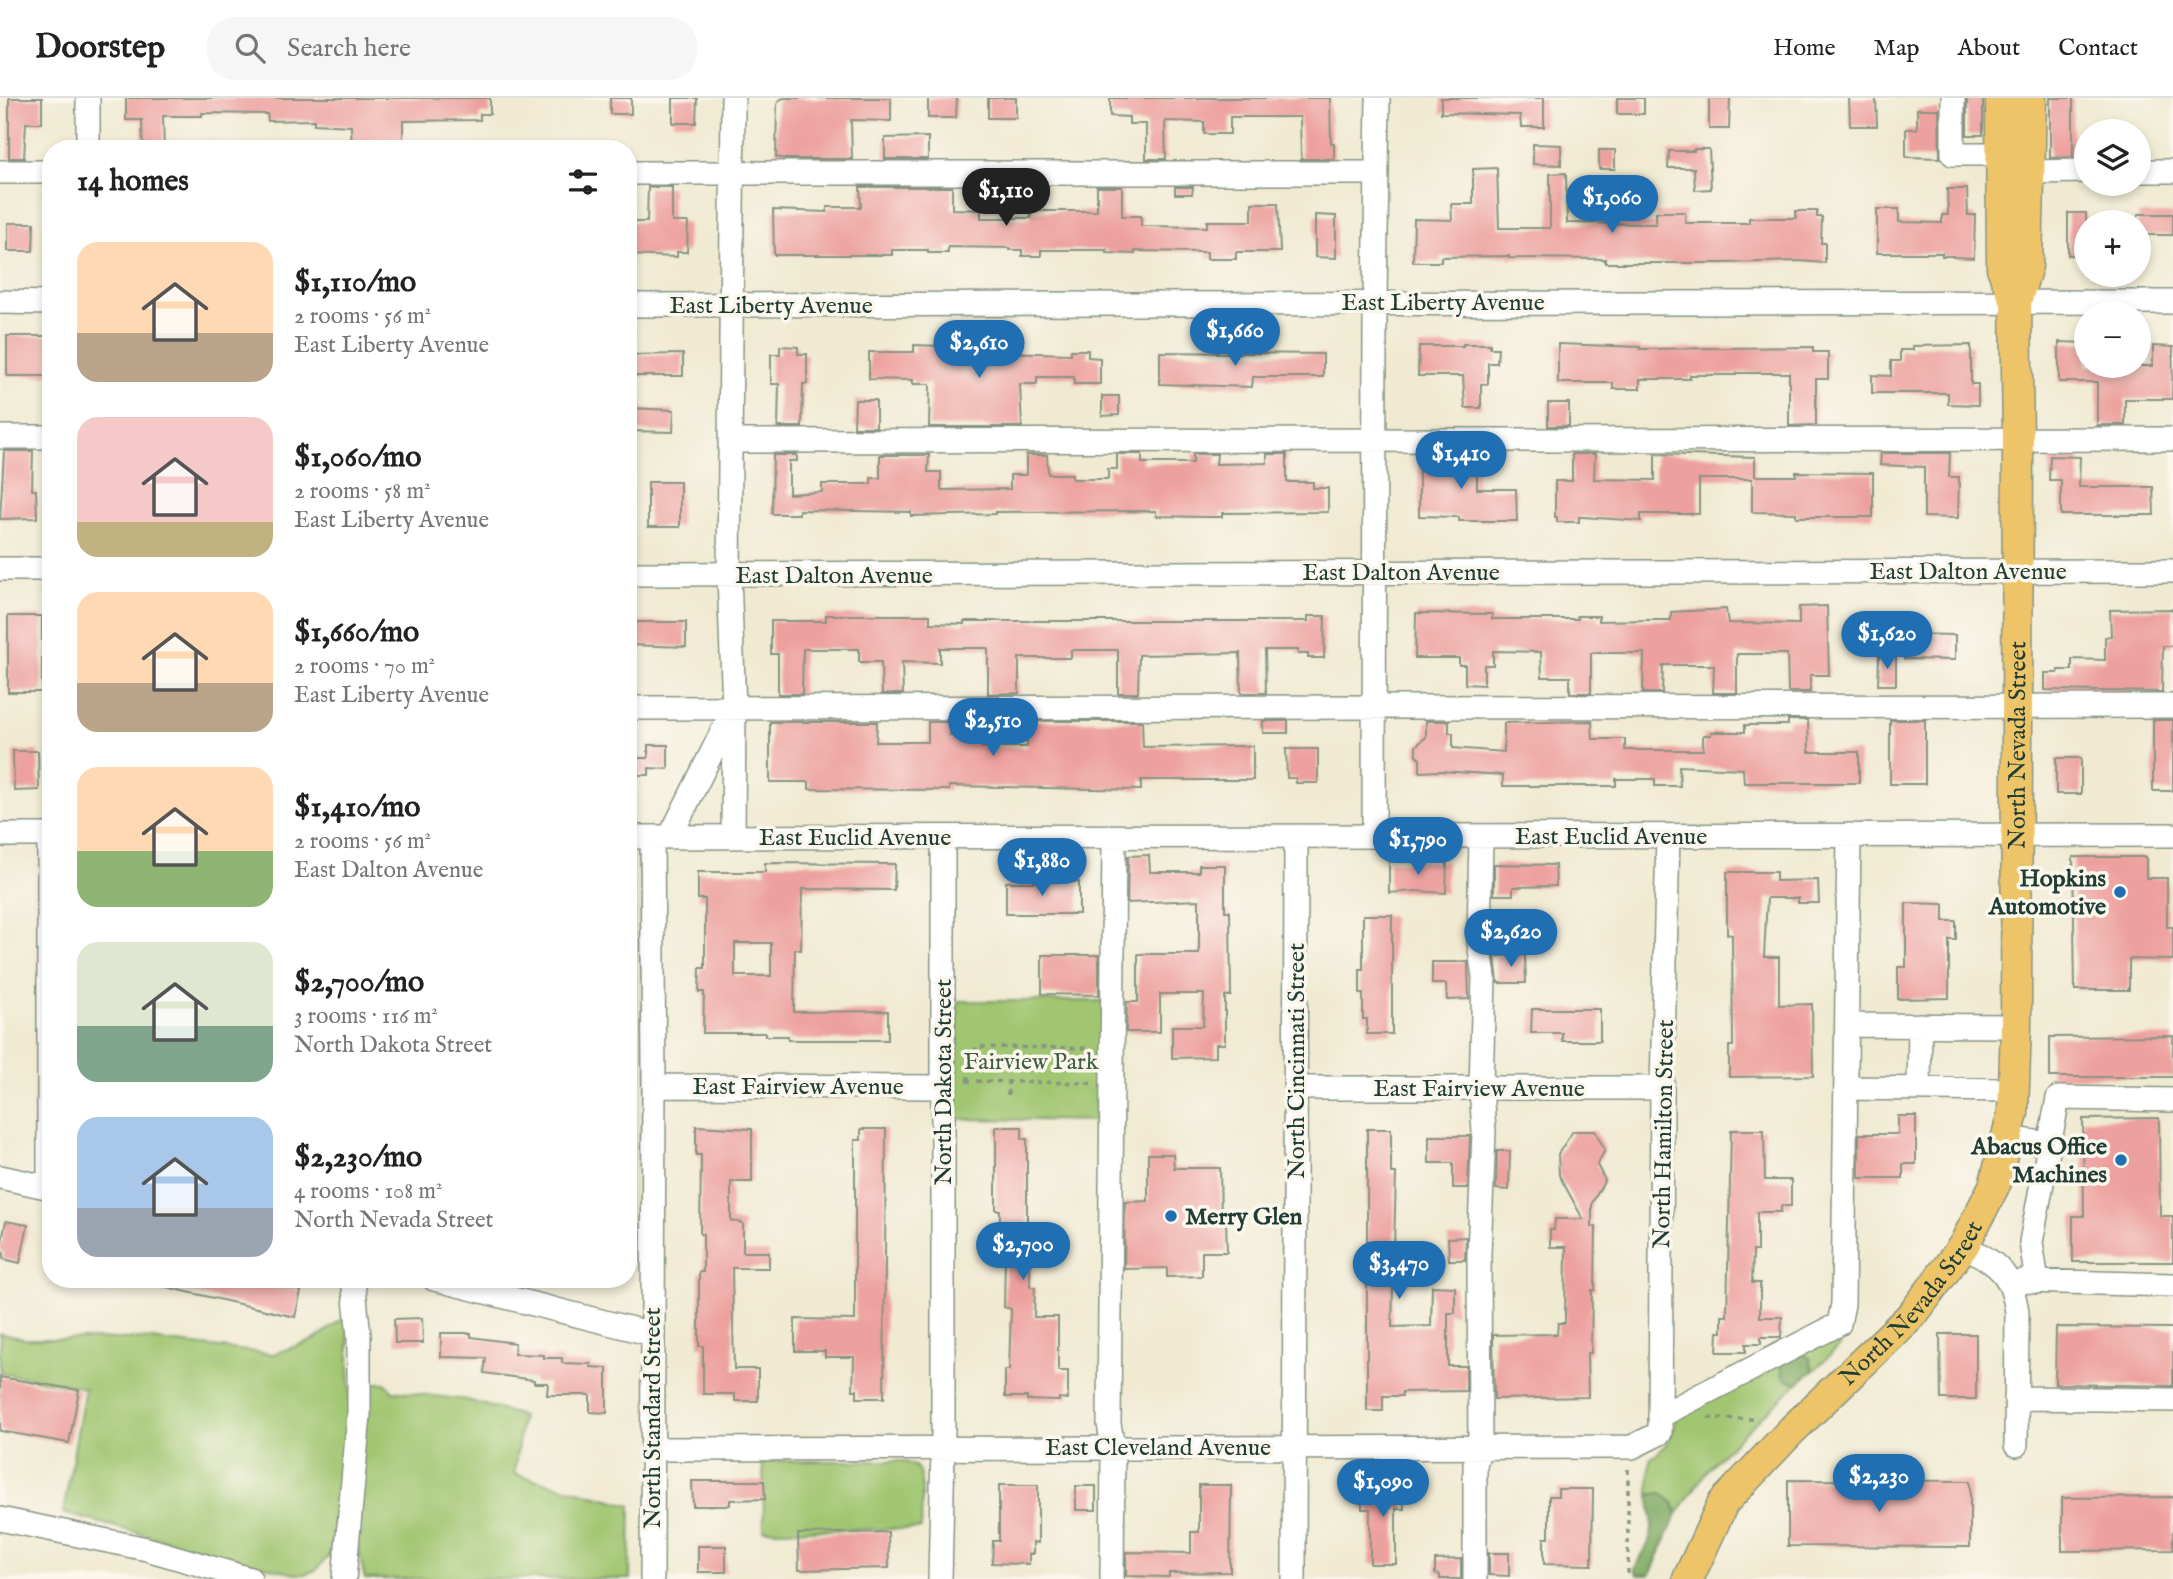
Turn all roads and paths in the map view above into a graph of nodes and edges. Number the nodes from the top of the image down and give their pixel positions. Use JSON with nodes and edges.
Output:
{"nodes":[{"id":1,"x":88,"y":98,"type":"edge"},
{"id":2,"x":733,"y":98,"type":"edge"},
{"id":3,"x":1378,"y":98,"type":"edge"},
{"id":4,"x":1953,"y":98,"type":"edge"},
{"id":5,"x":2001,"y":98,"type":"edge"},
{"id":6,"x":2031,"y":98,"type":"edge"},
{"id":7,"x":88,"y":140,"type":"edge"},
{"id":8,"x":2001,"y":153,"type":"junction"},
{"id":9,"x":2074,"y":171,"type":"edge"},
{"id":10,"x":2151,"y":171,"type":"edge"},
{"id":11,"x":2173,"y":171,"type":"edge"},
{"id":12,"x":0,"y":172,"type":"edge"},
{"id":13,"x":42,"y":172,"type":"edge"},
{"id":14,"x":2030,"y":172,"type":"junction"},
{"id":15,"x":637,"y":173,"type":"edge"},
{"id":16,"x":732,"y":173,"type":"junction"},
{"id":17,"x":1377,"y":173,"type":"junction"},
{"id":18,"x":0,"y":302,"type":"edge"},
{"id":19,"x":1375,"y":302,"type":"junction"},
{"id":20,"x":2016,"y":302,"type":"junction"},
{"id":21,"x":2173,"y":302,"type":"edge"},
{"id":22,"x":42,"y":303,"type":"edge"},
{"id":23,"x":637,"y":305,"type":"edge"},
{"id":24,"x":732,"y":305,"type":"junction"},
{"id":25,"x":0,"y":437,"type":"edge"},
{"id":26,"x":42,"y":437,"type":"edge"},
{"id":27,"x":2018,"y":439,"type":"junction"},
{"id":28,"x":2173,"y":439,"type":"edge"},
{"id":29,"x":730,"y":440,"type":"junction"},
{"id":30,"x":1374,"y":440,"type":"junction"},
{"id":31,"x":0,"y":569,"type":"edge"},
{"id":32,"x":42,"y":569,"type":"edge"},
{"id":33,"x":2016,"y":571,"type":"junction"},
{"id":34,"x":2173,"y":571,"type":"edge"},
{"id":35,"x":1374,"y":572,"type":"junction"},
{"id":36,"x":637,"y":574,"type":"edge"},
{"id":37,"x":729,"y":575,"type":"junction"},
{"id":38,"x":1374,"y":705,"type":"junction"},
{"id":39,"x":2016,"y":706,"type":"junction"},
{"id":40,"x":2173,"y":706,"type":"edge"},
{"id":41,"x":637,"y":708,"type":"edge"},
{"id":42,"x":734,"y":708,"type":"junction"},
{"id":43,"x":2015,"y":834,"type":"junction"},
{"id":44,"x":0,"y":835,"type":"edge"},
{"id":45,"x":42,"y":835,"type":"edge"},
{"id":46,"x":1849,"y":835,"type":"junction"},
{"id":47,"x":2173,"y":835,"type":"edge"},
{"id":48,"x":1296,"y":836,"type":"junction"},
{"id":49,"x":1374,"y":836,"type":"junction"},
{"id":50,"x":1481,"y":836,"type":"junction"},
{"id":51,"x":1668,"y":836,"type":"junction"},
{"id":52,"x":637,"y":837,"type":"edge"},
{"id":53,"x":661,"y":837,"type":"junction"},
{"id":54,"x":733,"y":837,"type":"junction"},
{"id":55,"x":943,"y":837,"type":"junction"},
{"id":56,"x":1114,"y":837,"type":"junction"},
{"id":57,"x":1847,"y":1025,"type":"junction"},
{"id":58,"x":1920,"y":1026,"type":"junction"},
{"id":59,"x":2015,"y":1026,"type":"junction"},
{"id":60,"x":967,"y":1081,"type":"junction"},
{"id":61,"x":1008,"y":1082,"type":"junction"},
{"id":62,"x":952,"y":1084,"type":"junction"},
{"id":63,"x":654,"y":1086,"type":"junction"},
{"id":64,"x":1296,"y":1087,"type":"junction"},
{"id":65,"x":1481,"y":1088,"type":"junction"},
{"id":66,"x":1662,"y":1088,"type":"junction"},
{"id":67,"x":1846,"y":1088,"type":"junction"},
{"id":68,"x":1919,"y":1089,"type":"junction"},
{"id":69,"x":2014,"y":1090,"type":"junction"},
{"id":70,"x":1008,"y":1094,"type":"dead end"},
{"id":71,"x":2173,"y":1100,"type":"edge"},
{"id":72,"x":2006,"y":1138,"type":"junction"},
{"id":73,"x":2050,"y":1144,"type":"junction"},
{"id":74,"x":0,"y":1177,"type":"edge"},
{"id":75,"x":42,"y":1185,"type":"edge"},
{"id":76,"x":1964,"y":1245,"type":"junction"},
{"id":77,"x":2009,"y":1281,"type":"junction"},
{"id":78,"x":2037,"y":1282,"type":"junction"},
{"id":79,"x":2173,"y":1285,"type":"edge"},
{"id":80,"x":354,"y":1288,"type":"edge"},
{"id":81,"x":470,"y":1288,"type":"edge"},
{"id":82,"x":652,"y":1334,"type":"junction"},
{"id":83,"x":2017,"y":1398,"type":"junction"},
{"id":84,"x":2173,"y":1400,"type":"edge"},
{"id":85,"x":1704,"y":1418,"type":"dead end"},
{"id":86,"x":1754,"y":1419,"type":"dead end"},
{"id":87,"x":1660,"y":1424,"type":"junction"},
{"id":88,"x":2016,"y":1445,"type":"dead end"},
{"id":89,"x":943,"y":1447,"type":"junction"},
{"id":90,"x":1113,"y":1447,"type":"junction"},
{"id":91,"x":1294,"y":1447,"type":"junction"},
{"id":92,"x":1480,"y":1447,"type":"junction"},
{"id":93,"x":652,"y":1449,"type":"junction"},
{"id":94,"x":1628,"y":1466,"type":"dead end"},
{"id":95,"x":0,"y":1519,"type":"edge"},
{"id":96,"x":204,"y":1572,"type":"edge"},
{"id":97,"x":250,"y":1579,"type":"edge"},
{"id":98,"x":344,"y":1579,"type":"edge"},
{"id":99,"x":652,"y":1579,"type":"edge"},
{"id":100,"x":940,"y":1579,"type":"edge"},
{"id":101,"x":1112,"y":1579,"type":"edge"},
{"id":102,"x":1294,"y":1579,"type":"edge"},
{"id":103,"x":1475,"y":1579,"type":"edge"},
{"id":104,"x":1628,"y":1579,"type":"edge"},
{"id":105,"x":1688,"y":1579,"type":"edge"}],
"edges":[{"from":1,"to":7,"type":"street"},
{"from":2,"to":16,"type":"street","name":"North Standard Street"},
{"from":3,"to":17,"type":"street"},
{"from":4,"to":8,"type":"street"},
{"from":5,"to":8,"type":"main road","name":"North Nevada Street"},
{"from":6,"to":14,"type":"main road","name":"North Nevada Street"},
{"from":8,"to":20,"type":"main road","name":"North Nevada Street"},
{"from":9,"to":14,"type":"street"},
{"from":10,"to":11,"type":"street"},
{"from":12,"to":13,"type":"street"},
{"from":14,"to":20,"type":"main road","name":"North Nevada Street"},
{"from":15,"to":16,"type":"street"},
{"from":16,"to":17,"type":"street"},
{"from":16,"to":24,"type":"street","name":"North Standard Street"},
{"from":17,"to":19,"type":"street"},
{"from":18,"to":22,"type":"street"},
{"from":19,"to":20,"type":"street","name":"East Liberty Avenue"},
{"from":19,"to":24,"type":"street","name":"East Liberty Avenue"},
{"from":19,"to":30,"type":"street"},
{"from":20,"to":21,"type":"street","name":"East Liberty Avenue"},
{"from":20,"to":27,"type":"main road","name":"North Nevada Street"},
{"from":23,"to":24,"type":"street","name":"East Liberty Avenue"},
{"from":24,"to":29,"type":"street","name":"North Standard Street"},
{"from":25,"to":26,"type":"street"},
{"from":27,"to":28,"type":"street"},
{"from":27,"to":30,"type":"street"},
{"from":27,"to":33,"type":"main road","name":"North Nevada Street"},
{"from":29,"to":30,"type":"street"},
{"from":29,"to":37,"type":"street","name":"North Standard Street"},
{"from":30,"to":35,"type":"street"},
{"from":31,"to":32,"type":"street"},
{"from":33,"to":34,"type":"street","name":"East Dalton Avenue"},
{"from":33,"to":35,"type":"street","name":"East Dalton Avenue"},
{"from":33,"to":39,"type":"main road","name":"North Nevada Street"},
{"from":35,"to":37,"type":"street","name":"East Dalton Avenue"},
{"from":35,"to":38,"type":"street"},
{"from":36,"to":37,"type":"street","name":"East Dalton Avenue"},
{"from":37,"to":42,"type":"street","name":"North Standard Street"},
{"from":38,"to":39,"type":"street"},
{"from":38,"to":42,"type":"street"},
{"from":38,"to":49,"type":"street"},
{"from":39,"to":40,"type":"street"},
{"from":39,"to":43,"type":"main road","name":"North Nevada Street"},
{"from":41,"to":42,"type":"street"},
{"from":42,"to":53,"type":"street","name":"North Standard Street"},
{"from":42,"to":54,"type":"street","name":"North Standard Street"},
{"from":43,"to":46,"type":"street","name":"East Euclid Avenue"},
{"from":43,"to":47,"type":"street","name":"East Euclid Avenue"},
{"from":43,"to":59,"type":"main road","name":"North Nevada Street"},
{"from":44,"to":45,"type":"street"},
{"from":46,"to":51,"type":"street","name":"East Euclid Avenue"},
{"from":46,"to":57,"type":"street"},
{"from":48,"to":49,"type":"street","name":"East Euclid Avenue"},
{"from":48,"to":56,"type":"street","name":"East Euclid Avenue"},
{"from":48,"to":64,"type":"street","name":"North Cincinnati Street"},
{"from":49,"to":50,"type":"street","name":"East Euclid Avenue"},
{"from":50,"to":51,"type":"street","name":"East Euclid Avenue"},
{"from":50,"to":65,"type":"street"},
{"from":51,"to":66,"type":"street","name":"North Hamilton Street"},
{"from":52,"to":53,"type":"street","name":"East Euclid Avenue"},
{"from":53,"to":54,"type":"street","name":"East Euclid Avenue"},
{"from":53,"to":63,"type":"street","name":"North Standard Street"},
{"from":54,"to":55,"type":"street","name":"East Euclid Avenue"},
{"from":55,"to":56,"type":"street","name":"East Euclid Avenue"},
{"from":55,"to":62,"type":"street","name":"North Dakota Street"},
{"from":56,"to":90,"type":"street"},
{"from":57,"to":58,"type":"street"},
{"from":57,"to":67,"type":"street"},
{"from":58,"to":59,"type":"street"},
{"from":58,"to":68,"type":"street"},
{"from":59,"to":69,"type":"main road","name":"North Nevada Street"},
{"from":60,"to":61,"type":"path"},
{"from":60,"to":61,"type":"path"},
{"from":60,"to":62,"type":"path"},
{"from":61,"to":70,"type":"path"},
{"from":62,"to":63,"type":"street","name":"East Fairview Avenue"},
{"from":62,"to":89,"type":"street","name":"North Dakota Street"},
{"from":63,"to":82,"type":"street","name":"North Standard Street"},
{"from":64,"to":65,"type":"street","name":"East Fairview Avenue"},
{"from":64,"to":91,"type":"street","name":"North Cincinnati Street"},
{"from":65,"to":66,"type":"street","name":"East Fairview Avenue"},
{"from":65,"to":92,"type":"street"},
{"from":66,"to":87,"type":"street","name":"North Hamilton Street"},
{"from":67,"to":68,"type":"street"},
{"from":67,"to":87,"type":"street","name":"East Cleveland Avenue"},
{"from":68,"to":69,"type":"street"},
{"from":69,"to":72,"type":"main road","name":"North Nevada Street"},
{"from":71,"to":73,"type":"street"},
{"from":72,"to":73,"type":"street"},
{"from":72,"to":76,"type":"main road","name":"North Nevada Street"},
{"from":73,"to":78,"type":"street"},
{"from":74,"to":75,"type":"street"},
{"from":76,"to":77,"type":"street"},
{"from":76,"to":105,"type":"main road","name":"North Nevada Street"},
{"from":77,"to":78,"type":"street"},
{"from":77,"to":83,"type":"street"},
{"from":78,"to":79,"type":"street"},
{"from":80,"to":98,"type":"street"},
{"from":81,"to":82,"type":"street"},
{"from":82,"to":93,"type":"street","name":"North Standard Street"},
{"from":83,"to":84,"type":"street"},
{"from":83,"to":88,"type":"street"},
{"from":85,"to":86,"type":"path"},
{"from":87,"to":92,"type":"street","name":"East Cleveland Avenue"},
{"from":89,"to":90,"type":"street","name":"East Cleveland Avenue"},
{"from":89,"to":93,"type":"street","name":"East Cleveland Avenue"},
{"from":89,"to":100,"type":"street","name":"North Dakota Street"},
{"from":90,"to":91,"type":"street","name":"East Cleveland Avenue"},
{"from":90,"to":101,"type":"street"},
{"from":91,"to":92,"type":"street","name":"East Cleveland Avenue"},
{"from":91,"to":102,"type":"street","name":"North Cincinnati Street"},
{"from":92,"to":103,"type":"street"},
{"from":93,"to":99,"type":"street","name":"North Standard Street"},
{"from":94,"to":104,"type":"path"},
{"from":95,"to":96,"type":"street"},
{"from":96,"to":97,"type":"street"}]}
